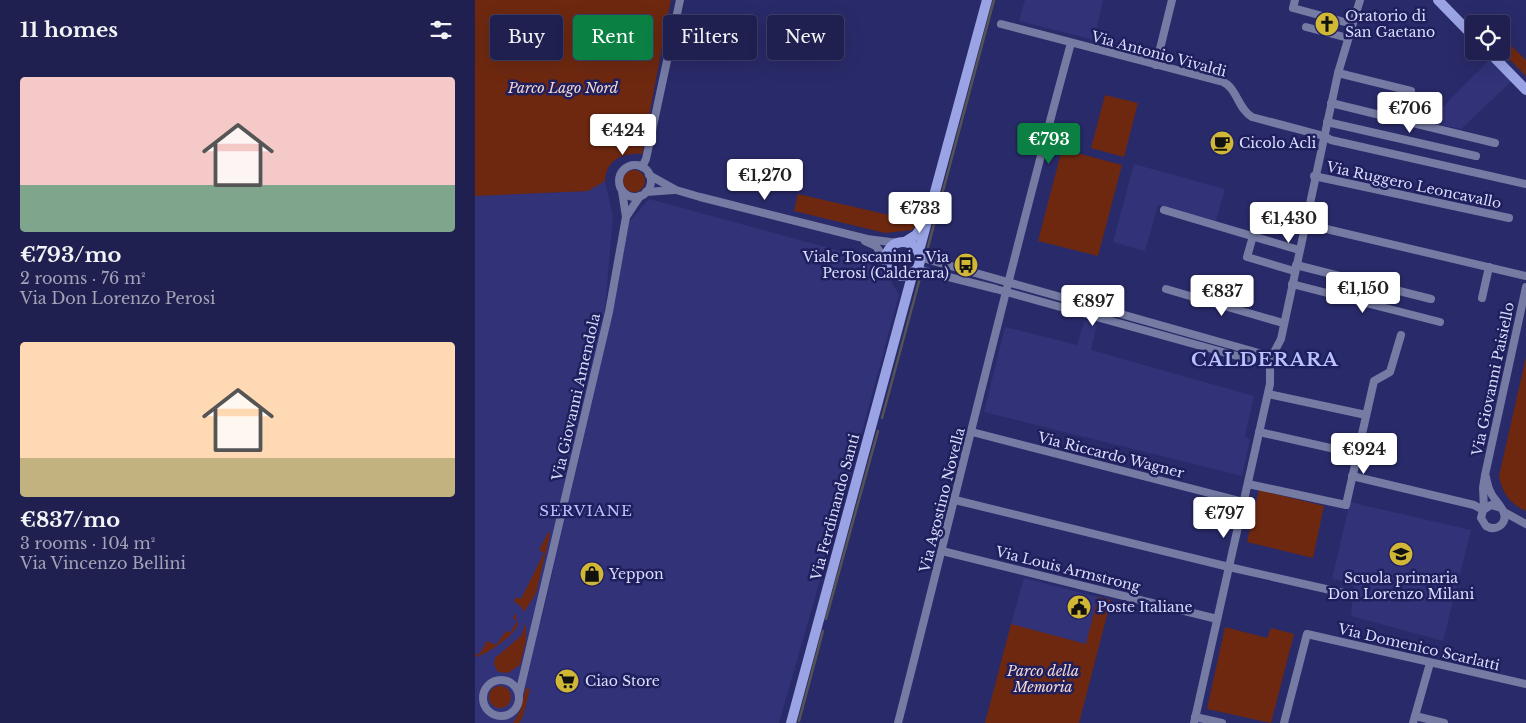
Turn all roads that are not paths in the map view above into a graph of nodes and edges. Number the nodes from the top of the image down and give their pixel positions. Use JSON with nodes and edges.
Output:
{"nodes":[{"id":1,"x":680,"y":0,"type":"edge"},
{"id":2,"x":987,"y":0,"type":"edge"},
{"id":3,"x":1172,"y":0,"type":"edge"},
{"id":4,"x":1295,"y":0,"type":"edge"},
{"id":5,"x":1359,"y":0,"type":"edge"},
{"id":6,"x":1438,"y":0,"type":"edge"},
{"id":7,"x":1001,"y":24,"type":"dead end"},
{"id":8,"x":1352,"y":24,"type":"junction"},
{"id":9,"x":1305,"y":27,"type":"dead end"},
{"id":10,"x":1465,"y":27,"type":"edge"},
{"id":11,"x":1348,"y":38,"type":"junction"},
{"id":12,"x":1071,"y":43,"type":"junction"},
{"id":13,"x":1497,"y":60,"type":"edge"},
{"id":14,"x":1156,"y":65,"type":"junction"},
{"id":15,"x":1337,"y":73,"type":"junction"},
{"id":16,"x":1411,"y":90,"type":"dead end"},
{"id":17,"x":1526,"y":90,"type":"edge"},
{"id":18,"x":1331,"y":103,"type":"junction"},
{"id":19,"x":1327,"y":122,"type":"junction"},
{"id":20,"x":1325,"y":137,"type":"junction"},
{"id":21,"x":1495,"y":143,"type":"dead end"},
{"id":22,"x":1477,"y":156,"type":"dead end"},
{"id":23,"x":642,"y":166,"type":"junction"},
{"id":24,"x":649,"y":175,"type":"junction"},
{"id":25,"x":1314,"y":176,"type":"junction"},
{"id":26,"x":1526,"y":184,"type":"edge"},
{"id":27,"x":676,"y":190,"type":"junction"},
{"id":28,"x":622,"y":191,"type":"junction"},
{"id":29,"x":643,"y":194,"type":"junction"},
{"id":30,"x":1164,"y":210,"type":"dead end"},
{"id":31,"x":929,"y":214,"type":"junction"},
{"id":32,"x":626,"y":217,"type":"junction"},
{"id":33,"x":1509,"y":218,"type":"dead end"},
{"id":34,"x":1306,"y":224,"type":"junction"},
{"id":35,"x":848,"y":233,"type":"junction"},
{"id":36,"x":1253,"y":236,"type":"junction"},
{"id":37,"x":901,"y":242,"type":"junction"},
{"id":38,"x":1299,"y":250,"type":"junction"},
{"id":39,"x":919,"y":253,"type":"junction"},
{"id":40,"x":886,"y":261,"type":"junction"},
{"id":41,"x":1489,"y":267,"type":"junction"},
{"id":42,"x":1295,"y":268,"type":"junction"},
{"id":43,"x":915,"y":271,"type":"junction"},
{"id":44,"x":897,"y":275,"type":"junction"},
{"id":45,"x":1526,"y":276,"type":"edge"},
{"id":46,"x":1009,"y":282,"type":"junction"},
{"id":47,"x":1292,"y":284,"type":"junction"},
{"id":48,"x":1526,"y":287,"type":"edge"},
{"id":49,"x":1166,"y":289,"type":"dead end"},
{"id":50,"x":1007,"y":292,"type":"junction"},
{"id":51,"x":906,"y":298,"type":"junction"},
{"id":52,"x":1482,"y":298,"type":"dead end"},
{"id":53,"x":1431,"y":299,"type":"dead end"},
{"id":54,"x":1524,"y":302,"type":"edge"},
{"id":55,"x":1440,"y":322,"type":"dead end"},
{"id":56,"x":1283,"y":323,"type":"junction"},
{"id":57,"x":1401,"y":335,"type":"dead end"},
{"id":58,"x":1269,"y":360,"type":"junction"},
{"id":59,"x":1268,"y":394,"type":"junction"},
{"id":60,"x":1366,"y":415,"type":"junction"},
{"id":61,"x":971,"y":432,"type":"junction"},
{"id":62,"x":1259,"y":432,"type":"junction"},
{"id":63,"x":1357,"y":454,"type":"junction"},
{"id":64,"x":1485,"y":475,"type":"junction"},
{"id":65,"x":1352,"y":476,"type":"junction"},
{"id":66,"x":1248,"y":484,"type":"junction"},
{"id":67,"x":955,"y":500,"type":"junction"},
{"id":68,"x":1244,"y":502,"type":"junction"},
{"id":69,"x":1484,"y":509,"type":"junction"},
{"id":70,"x":1502,"y":510,"type":"junction"},
{"id":71,"x":1523,"y":523,"type":"edge"},
{"id":72,"x":1499,"y":526,"type":"junction"},
{"id":73,"x":942,"y":551,"type":"junction"},
{"id":74,"x":1229,"y":567,"type":"junction"},
{"id":75,"x":1348,"y":594,"type":"dead end"},
{"id":76,"x":1217,"y":619,"type":"junction"},
{"id":77,"x":1430,"y":663,"type":"junction"},
{"id":78,"x":525,"y":669,"type":"junction"},
{"id":79,"x":508,"y":680,"type":"junction"},
{"id":80,"x":1526,"y":684,"type":"edge"},
{"id":81,"x":519,"y":694,"type":"junction"},
{"id":82,"x":515,"y":709,"type":"junction"},
{"id":83,"x":496,"y":716,"type":"junction"},
{"id":84,"x":1195,"y":720,"type":"edge"},
{"id":85,"x":1414,"y":720,"type":"edge"},
{"id":86,"x":1424,"y":721,"type":"edge"},
{"id":87,"x":500,"y":723,"type":"edge"},
{"id":88,"x":511,"y":723,"type":"edge"},
{"id":89,"x":791,"y":723,"type":"edge"},
{"id":90,"x":898,"y":723,"type":"edge"},
{"id":91,"x":1222,"y":723,"type":"edge"},
{"id":92,"x":1283,"y":723,"type":"edge"},
{"id":93,"x":1444,"y":723,"type":"edge"}],
"edges":[{"from":1,"to":23,"type":"street"},
{"from":2,"to":31,"type":"main road"},
{"from":3,"to":14,"type":"street"},
{"from":4,"to":8,"type":"street"},
{"from":5,"to":8,"type":"street"},
{"from":6,"to":10,"type":"main road"},
{"from":7,"to":12,"type":"street","name":"Via Antonio Vivaldi"},
{"from":8,"to":11,"type":"street"},
{"from":9,"to":11,"type":"street"},
{"from":11,"to":15,"type":"street"},
{"from":12,"to":14,"type":"street","name":"Via Antonio Vivaldi"},
{"from":12,"to":46,"type":"street","name":"Via Agostino Novella"},
{"from":13,"to":17,"type":"main road"},
{"from":14,"to":20,"type":"street","name":"Via Antonio Vivaldi"},
{"from":15,"to":16,"type":"street"},
{"from":15,"to":18,"type":"street"},
{"from":18,"to":19,"type":"street"},
{"from":18,"to":21,"type":"street"},
{"from":19,"to":20,"type":"street"},
{"from":19,"to":22,"type":"street"},
{"from":20,"to":25,"type":"street"},
{"from":20,"to":26,"type":"street","name":"Via Antonio Vivaldi"},
{"from":23,"to":24,"type":"street"},
{"from":23,"to":28,"type":"street"},
{"from":24,"to":27,"type":"street"},
{"from":24,"to":29,"type":"street"},
{"from":25,"to":33,"type":"street","name":"Via Ruggero Leoncavallo"},
{"from":25,"to":34,"type":"street"},
{"from":27,"to":29,"type":"street"},
{"from":27,"to":35,"type":"street"},
{"from":28,"to":29,"type":"street"},
{"from":28,"to":32,"type":"street","name":"Via Giovanni Amendola"},
{"from":29,"to":32,"type":"street","name":"Via Giovanni Amendola"},
{"from":30,"to":36,"type":"street"},
{"from":31,"to":37,"type":"main road"},
{"from":31,"to":39,"type":"main road"},
{"from":32,"to":78,"type":"street","name":"Via Giovanni Amendola"},
{"from":34,"to":38,"type":"street"},
{"from":34,"to":41,"type":"street"},
{"from":35,"to":37,"type":"street"},
{"from":35,"to":40,"type":"street"},
{"from":36,"to":38,"type":"street"},
{"from":36,"to":42,"type":"street"},
{"from":37,"to":39,"type":"main road"},
{"from":37,"to":40,"type":"main road"},
{"from":38,"to":42,"type":"street"},
{"from":39,"to":43,"type":"main road"},
{"from":39,"to":46,"type":"street"},
{"from":40,"to":44,"type":"main road"},
{"from":41,"to":45,"type":"street"},
{"from":41,"to":52,"type":"street"},
{"from":42,"to":47,"type":"street"},
{"from":42,"to":53,"type":"street"},
{"from":43,"to":44,"type":"main road"},
{"from":43,"to":50,"type":"street"},
{"from":43,"to":51,"type":"main road","name":"Via Ferdinando Santi"},
{"from":44,"to":51,"type":"main road"},
{"from":46,"to":50,"type":"street","name":"Via Agostino Novella"},
{"from":46,"to":58,"type":"street"},
{"from":47,"to":55,"type":"street"},
{"from":47,"to":56,"type":"street"},
{"from":48,"to":54,"type":"street","name":"Via Giovanni Paisiello"},
{"from":49,"to":56,"type":"street"},
{"from":50,"to":58,"type":"street"},
{"from":50,"to":61,"type":"street","name":"Via Agostino Novella"},
{"from":51,"to":89,"type":"main road","name":"Via Ferdinando Santi"},
{"from":54,"to":64,"type":"street","name":"Via Giovanni Paisiello"},
{"from":56,"to":58,"type":"street"},
{"from":57,"to":60,"type":"street"},
{"from":58,"to":59,"type":"street"},
{"from":59,"to":60,"type":"street"},
{"from":59,"to":62,"type":"street"},
{"from":60,"to":63,"type":"street"},
{"from":61,"to":67,"type":"street","name":"Via Agostino Novella"},
{"from":61,"to":68,"type":"street","name":"Via Riccardo Wagner"},
{"from":62,"to":63,"type":"street"},
{"from":62,"to":66,"type":"street"},
{"from":63,"to":65,"type":"street"},
{"from":64,"to":69,"type":"street","name":"Via Giovanni Paisiello"},
{"from":64,"to":70,"type":"street","name":"Via Giovanni Paisiello"},
{"from":65,"to":66,"type":"street"},
{"from":65,"to":69,"type":"street"},
{"from":66,"to":68,"type":"street"},
{"from":67,"to":73,"type":"street","name":"Via Agostino Novella"},
{"from":67,"to":74,"type":"street"},
{"from":68,"to":74,"type":"street"},
{"from":69,"to":70,"type":"street"},
{"from":69,"to":72,"type":"street"},
{"from":70,"to":71,"type":"street","name":"Via Giovanni Paisiello"},
{"from":70,"to":72,"type":"street"},
{"from":71,"to":72,"type":"street","name":"Via Giovanni Paisiello"},
{"from":73,"to":76,"type":"street","name":"Via Louis Armstrong"},
{"from":73,"to":90,"type":"street","name":"Via Agostino Novella"},
{"from":74,"to":75,"type":"street"},
{"from":74,"to":76,"type":"street"},
{"from":76,"to":84,"type":"street"},
{"from":77,"to":80,"type":"street","name":"Via Domenico Scarlatti"},
{"from":77,"to":85,"type":"street"},
{"from":77,"to":92,"type":"street","name":"Via Domenico Scarlatti"},
{"from":78,"to":79,"type":"street"},
{"from":78,"to":81,"type":"street","name":"Via Giovanni Amendola"},
{"from":79,"to":81,"type":"street"},
{"from":79,"to":83,"type":"street"},
{"from":81,"to":82,"type":"street"},
{"from":82,"to":83,"type":"street"},
{"from":82,"to":88,"type":"street"},
{"from":83,"to":87,"type":"street"},
{"from":84,"to":91,"type":"street"},
{"from":85,"to":86,"type":"street"},
{"from":86,"to":93,"type":"street"}]}
